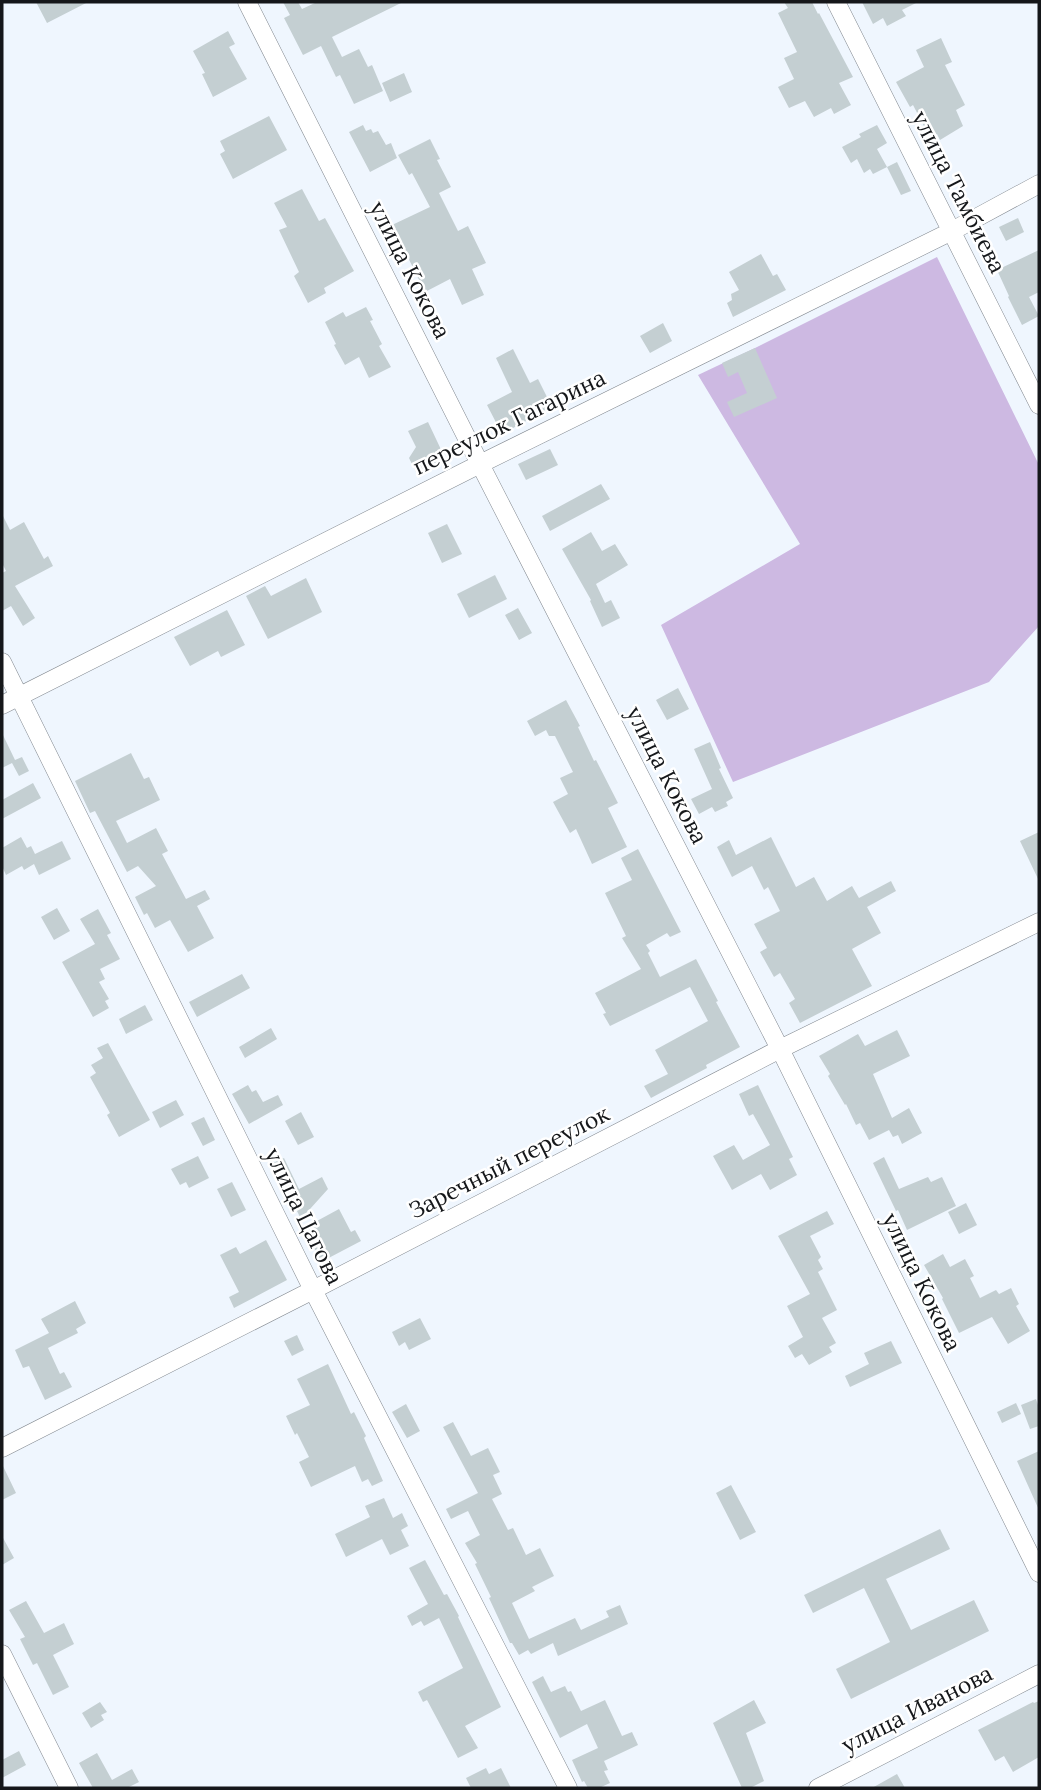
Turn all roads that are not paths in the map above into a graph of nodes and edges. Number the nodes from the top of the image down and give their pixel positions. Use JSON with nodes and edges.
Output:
{"nodes":[{"id":1,"x":247,"y":2,"type":"edge"},
{"id":2,"x":836,"y":2,"type":"edge"},
{"id":3,"x":1039,"y":184,"type":"edge"},
{"id":4,"x":951,"y":230,"type":"junction"},
{"id":5,"x":1039,"y":405,"type":"edge"},
{"id":6,"x":480,"y":464,"type":"junction"},
{"id":7,"x":2,"y":662,"type":"edge"},
{"id":8,"x":19,"y":696,"type":"junction"},
{"id":9,"x":2,"y":705,"type":"edge"},
{"id":10,"x":1039,"y":922,"type":"edge"},
{"id":11,"x":780,"y":1049,"type":"junction"},
{"id":12,"x":313,"y":1290,"type":"junction"},
{"id":13,"x":2,"y":1448,"type":"edge"},
{"id":14,"x":1039,"y":1573,"type":"edge"},
{"id":15,"x":2,"y":1654,"type":"edge"},
{"id":16,"x":1039,"y":1674,"type":"edge"},
{"id":17,"x":69,"y":1788,"type":"edge"},
{"id":18,"x":568,"y":1788,"type":"edge"},
{"id":19,"x":818,"y":1788,"type":"edge"}],
"edges":[{"from":1,"to":6,"type":"street","name":"улица Кокова"},
{"from":2,"to":4,"type":"street","name":"улица Тамбиева"},
{"from":3,"to":4,"type":"street","name":"переулок Гагарина"},
{"from":4,"to":5,"type":"street","name":"улица Тамбиева"},
{"from":4,"to":6,"type":"street","name":"переулок Гагарина"},
{"from":6,"to":8,"type":"street","name":"переулок Гагарина"},
{"from":6,"to":11,"type":"street","name":"улица Кокова"},
{"from":7,"to":8,"type":"street","name":"улица Цагова"},
{"from":8,"to":9,"type":"street","name":"переулок Гагарина"},
{"from":8,"to":12,"type":"street","name":"улица Цагова"},
{"from":10,"to":11,"type":"street","name":"Заречный переулок"},
{"from":11,"to":12,"type":"street","name":"Заречный переулок"},
{"from":11,"to":14,"type":"street","name":"улица Кокова"},
{"from":12,"to":13,"type":"street","name":"Заречный переулок"},
{"from":12,"to":18,"type":"street","name":"улица Цагова"},
{"from":15,"to":17,"type":"street"},
{"from":16,"to":19,"type":"street","name":"улица Иванова"}]}
